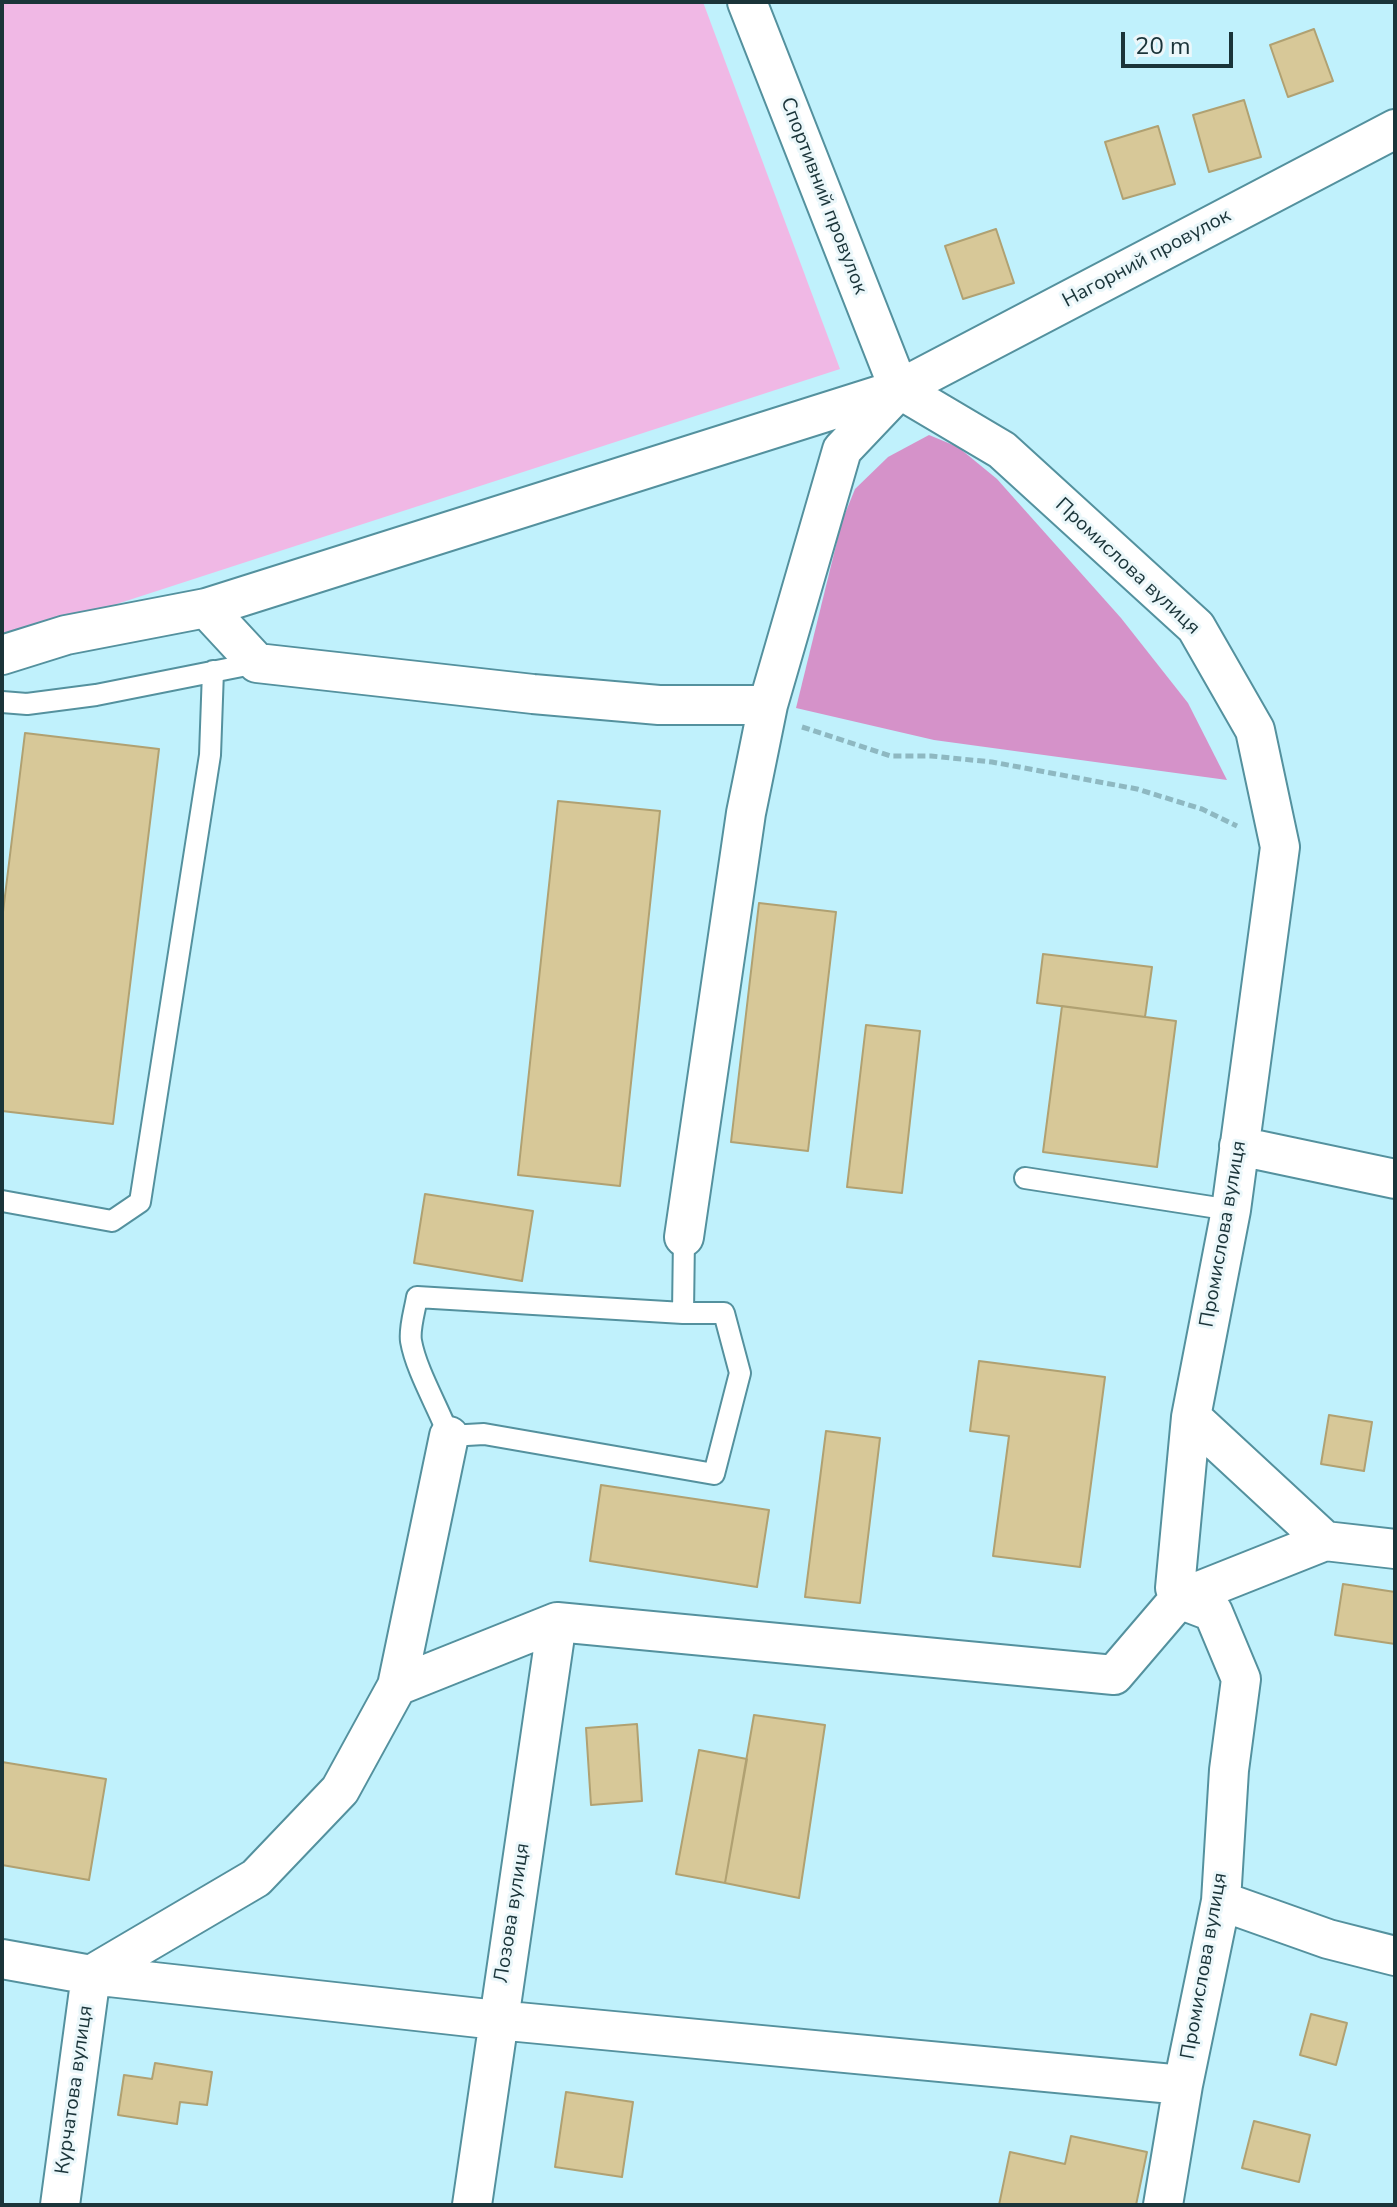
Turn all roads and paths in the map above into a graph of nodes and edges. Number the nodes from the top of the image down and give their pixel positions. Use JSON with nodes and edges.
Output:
{"nodes":[{"id":1,"x":747,"y":2,"type":"edge"},
{"id":2,"x":1395,"y":129,"type":"edge"},
{"id":3,"x":899,"y":389,"type":"junction"},
{"id":4,"x":206,"y":608,"type":"junction"},
{"id":5,"x":2,"y":655,"type":"edge"},
{"id":6,"x":257,"y":663,"type":"junction"},
{"id":7,"x":213,"y":671,"type":"junction"},
{"id":8,"x":2,"y":702,"type":"edge"},
{"id":9,"x":768,"y":705,"type":"junction"},
{"id":10,"x":1280,"y":847,"type":"junction"},
{"id":11,"x":1239,"y":1146,"type":"junction"},
{"id":12,"x":1025,"y":1178,"type":"dead end"},
{"id":13,"x":1395,"y":1179,"type":"edge"},
{"id":14,"x":2,"y":1201,"type":"edge"},
{"id":15,"x":1231,"y":1210,"type":"junction"},
{"id":16,"x":684,"y":1237,"type":"joint"},
{"id":17,"x":683,"y":1313,"type":"junction"},
{"id":18,"x":1191,"y":1417,"type":"junction"},
{"id":19,"x":449,"y":1436,"type":"junction"},
{"id":20,"x":1325,"y":1541,"type":"junction"},
{"id":21,"x":1395,"y":1549,"type":"edge"},
{"id":22,"x":1179,"y":1599,"type":"junction"},
{"id":23,"x":557,"y":1622,"type":"junction"},
{"id":24,"x":397,"y":1686,"type":"junction"},
{"id":25,"x":1221,"y":1901,"type":"junction"},
{"id":26,"x":1395,"y":1956,"type":"edge"},
{"id":27,"x":2,"y":1959,"type":"edge"},
{"id":28,"x":91,"y":1975,"type":"junction"},
{"id":29,"x":497,"y":2020,"type":"junction"},
{"id":30,"x":1183,"y":2085,"type":"junction"},
{"id":31,"x":60,"y":2205,"type":"edge"},
{"id":32,"x":472,"y":2205,"type":"edge"},
{"id":33,"x":1163,"y":2205,"type":"edge"}],
"edges":[{"from":1,"to":3,"type":"street","name":"Спортивний провулок"},
{"from":2,"to":3,"type":"street","name":"Нагорний провулок"},
{"from":3,"to":4,"type":"street"},
{"from":3,"to":9,"type":"street"},
{"from":3,"to":10,"type":"street","name":"Промислова вулиця"},
{"from":4,"to":5,"type":"street"},
{"from":4,"to":6,"type":"street"},
{"from":6,"to":7,"type":"lane"},
{"from":6,"to":9,"type":"street"},
{"from":7,"to":8,"type":"lane"},
{"from":7,"to":14,"type":"lane"},
{"from":9,"to":10,"type":"path"},
{"from":9,"to":16,"type":"street"},
{"from":10,"to":11,"type":"street","name":"Промислова вулиця"},
{"from":11,"to":13,"type":"street"},
{"from":11,"to":15,"type":"street","name":"Промислова вулиця"},
{"from":12,"to":15,"type":"lane"},
{"from":15,"to":18,"type":"street","name":"Промислова вулиця"},
{"from":16,"to":17,"type":"lane"},
{"from":17,"to":19,"type":"lane"},
{"from":17,"to":19,"type":"lane"},
{"from":18,"to":20,"type":"street"},
{"from":18,"to":22,"type":"street","name":"Промислова вулиця"},
{"from":19,"to":24,"type":"street"},
{"from":20,"to":21,"type":"street"},
{"from":20,"to":22,"type":"street"},
{"from":22,"to":23,"type":"street"},
{"from":22,"to":25,"type":"street","name":"Промислова вулиця"},
{"from":23,"to":24,"type":"street"},
{"from":23,"to":29,"type":"street","name":"Лозова вулиця"},
{"from":24,"to":28,"type":"street"},
{"from":25,"to":26,"type":"street"},
{"from":25,"to":30,"type":"street","name":"Промислова вулиця"},
{"from":27,"to":28,"type":"street"},
{"from":28,"to":29,"type":"street"},
{"from":28,"to":31,"type":"street","name":"Курчатова вулиця"},
{"from":29,"to":30,"type":"street"},
{"from":29,"to":32,"type":"street","name":"Лозова вулиця"},
{"from":30,"to":33,"type":"street","name":"Промислова вулиця"}]}
